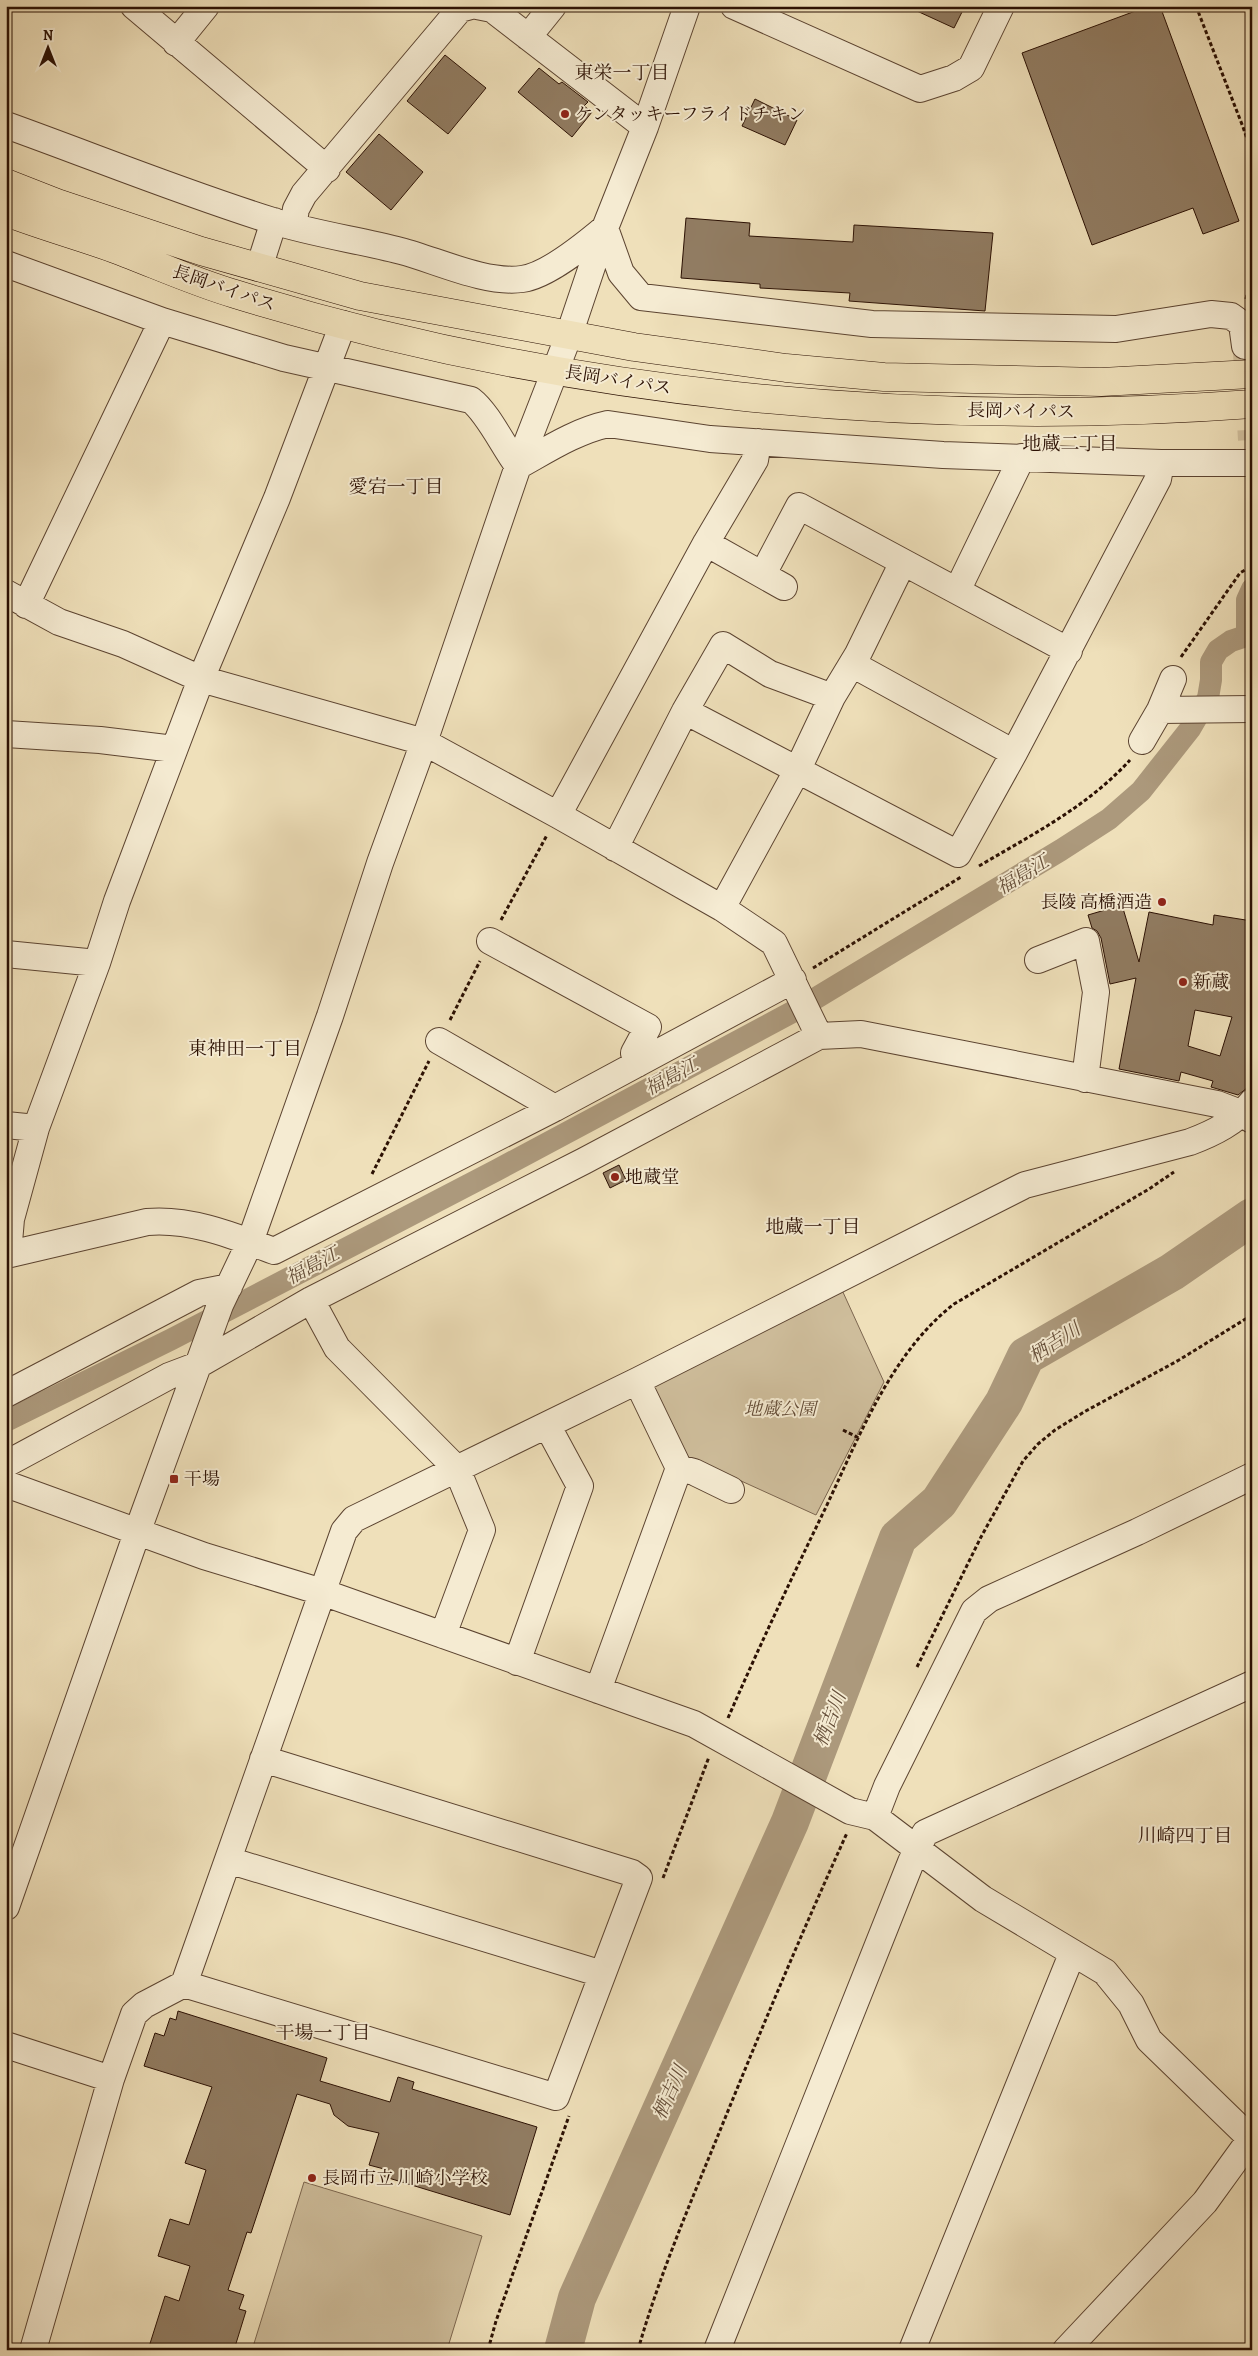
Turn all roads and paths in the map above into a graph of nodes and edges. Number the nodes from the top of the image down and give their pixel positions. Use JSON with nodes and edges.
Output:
{"nodes":[{"id":1,"x":134,"y":6,"type":"edge"},
{"id":2,"x":206,"y":6,"type":"edge"},
{"id":3,"x":471,"y":6,"type":"edge"},
{"id":4,"x":477,"y":6,"type":"edge"},
{"id":5,"x":553,"y":6,"type":"edge"},
{"id":6,"x":687,"y":6,"type":"edge"},
{"id":7,"x":734,"y":6,"type":"edge"},
{"id":8,"x":1001,"y":6,"type":"edge"},
{"id":9,"x":1196,"y":6,"type":"edge"},
{"id":10,"x":528,"y":37,"type":"junction"},
{"id":11,"x":176,"y":43,"type":"junction"},
{"id":12,"x":6,"y":125,"type":"edge"},
{"id":13,"x":645,"y":128,"type":"junction"},
{"id":14,"x":1252,"y":154,"type":"edge"},
{"id":15,"x":327,"y":169,"type":"junction"},
{"id":16,"x":6,"y":183,"type":"edge"},
{"id":17,"x":6,"y":212,"type":"edge"},
{"id":18,"x":283,"y":224,"type":"junction"},
{"id":19,"x":605,"y":228,"type":"junction"},
{"id":20,"x":6,"y":264,"type":"edge"},
{"id":21,"x":259,"y":268,"type":"junction"},
{"id":22,"x":162,"y":321,"type":"junction"},
{"id":23,"x":343,"y":324,"type":"junction"},
{"id":24,"x":569,"y":335,"type":"junction"},
{"id":25,"x":1245,"y":346,"type":"tunnel mouth"},
{"id":26,"x":327,"y":368,"type":"junction"},
{"id":27,"x":554,"y":370,"type":"junction"},
{"id":28,"x":1252,"y":374,"type":"edge"},
{"id":29,"x":1252,"y":404,"type":"edge"},
{"id":30,"x":758,"y":442,"type":"junction"},
{"id":31,"x":1251,"y":452,"type":"edge"},
{"id":32,"x":1022,"y":457,"type":"junction"},
{"id":33,"x":1161,"y":463,"type":"junction"},
{"id":34,"x":518,"y":466,"type":"junction"},
{"id":35,"x":706,"y":543,"type":"junction"},
{"id":36,"x":903,"y":562,"type":"junction"},
{"id":37,"x":1252,"y":566,"type":"edge"},
{"id":38,"x":957,"y":590,"type":"junction"},
{"id":39,"x":16,"y":599,"type":"edge"},
{"id":40,"x":1069,"y":651,"type":"junction"},
{"id":41,"x":852,"y":664,"type":"junction"},
{"id":42,"x":201,"y":679,"type":"junction"},
{"id":43,"x":1173,"y":679,"type":"joint"},
{"id":44,"x":832,"y":697,"type":"junction"},
{"id":45,"x":1244,"y":709,"type":"edge"},
{"id":46,"x":1165,"y":710,"type":"junction"},
{"id":47,"x":685,"y":711,"type":"junction"},
{"id":48,"x":6,"y":735,"type":"edge"},
{"id":49,"x":1142,"y":741,"type":"dead end"},
{"id":50,"x":424,"y":742,"type":"junction"},
{"id":51,"x":174,"y":750,"type":"junction"},
{"id":52,"x":1014,"y":753,"type":"junction"},
{"id":53,"x":798,"y":769,"type":"junction"},
{"id":54,"x":558,"y":815,"type":"junction"},
{"id":55,"x":615,"y":848,"type":"junction"},
{"id":56,"x":722,"y":908,"type":"junction"},
{"id":57,"x":490,"y":941,"type":"junction"},
{"id":58,"x":6,"y":954,"type":"edge"},
{"id":59,"x":1038,"y":960,"type":"dead end"},
{"id":60,"x":97,"y":963,"type":"junction"},
{"id":61,"x":795,"y":984,"type":"junction"},
{"id":62,"x":816,"y":1028,"type":"junction"},
{"id":63,"x":439,"y":1041,"type":"junction"},
{"id":64,"x":637,"y":1064,"type":"junction"},
{"id":65,"x":1085,"y":1079,"type":"junction"},
{"id":66,"x":555,"y":1108,"type":"junction"},
{"id":67,"x":1249,"y":1114,"type":"edge"},
{"id":68,"x":6,"y":1125,"type":"edge"},
{"id":69,"x":36,"y":1128,"type":"junction"},
{"id":70,"x":1180,"y":1167,"type":"dead end"},
{"id":71,"x":369,"y":1178,"type":"dead end"},
{"id":72,"x":250,"y":1242,"type":"junction"},
{"id":73,"x":7,"y":1254,"type":"edge"},
{"id":74,"x":224,"y":1296,"type":"junction"},
{"id":75,"x":311,"y":1300,"type":"junction"},
{"id":76,"x":1252,"y":1315,"type":"edge"},
{"id":77,"x":201,"y":1360,"type":"junction"},
{"id":78,"x":637,"y":1381,"type":"junction"},
{"id":79,"x":6,"y":1394,"type":"edge"},
{"id":80,"x":547,"y":1425,"type":"junction"},
{"id":81,"x":843,"y":1430,"type":"dead end"},
{"id":82,"x":859,"y":1438,"type":"junction"},
{"id":83,"x":6,"y":1464,"type":"edge"},
{"id":84,"x":679,"y":1468,"type":"junction"},
{"id":85,"x":456,"y":1470,"type":"junction"},
{"id":86,"x":1252,"y":1476,"type":"edge"},
{"id":87,"x":6,"y":1484,"type":"edge"},
{"id":88,"x":731,"y":1490,"type":"dead end"},
{"id":89,"x":138,"y":1530,"type":"junction"},
{"id":90,"x":322,"y":1592,"type":"junction"},
{"id":91,"x":443,"y":1635,"type":"junction"},
{"id":92,"x":517,"y":1662,"type":"junction"},
{"id":93,"x":916,"y":1669,"type":"dead end"},
{"id":94,"x":1252,"y":1684,"type":"edge"},
{"id":95,"x":598,"y":1690,"type":"junction"},
{"id":96,"x":724,"y":1731,"type":"junction"},
{"id":97,"x":263,"y":1760,"type":"junction"},
{"id":98,"x":875,"y":1817,"type":"junction"},
{"id":99,"x":849,"y":1821,"type":"junction"},
{"id":100,"x":918,"y":1851,"type":"junction"},
{"id":101,"x":228,"y":1860,"type":"junction"},
{"id":102,"x":6,"y":1908,"type":"edge"},
{"id":103,"x":1072,"y":1954,"type":"junction"},
{"id":104,"x":602,"y":1974,"type":"junction"},
{"id":105,"x":184,"y":1984,"type":"junction"},
{"id":106,"x":6,"y":2045,"type":"edge"},
{"id":107,"x":111,"y":2079,"type":"junction"},
{"id":108,"x":1251,"y":2137,"type":"edge"},
{"id":109,"x":33,"y":2350,"type":"edge"},
{"id":110,"x":638,"y":2350,"type":"edge"},
{"id":111,"x":717,"y":2350,"type":"edge"},
{"id":112,"x":912,"y":2350,"type":"edge"},
{"id":113,"x":1066,"y":2350,"type":"edge"}],
"edges":[{"from":1,"to":11,"type":"street"},
{"from":2,"to":11,"type":"street"},
{"from":3,"to":15,"type":"street"},
{"from":4,"to":10,"type":"street"},
{"from":5,"to":10,"type":"street"},
{"from":6,"to":13,"type":"street"},
{"from":7,"to":8,"type":"street"},
{"from":9,"to":14,"type":"path"},
{"from":10,"to":13,"type":"street"},
{"from":11,"to":15,"type":"street"},
{"from":12,"to":18,"type":"street"},
{"from":13,"to":19,"type":"street"},
{"from":15,"to":18,"type":"street"},
{"from":16,"to":21,"type":"highway","name":"長岡バイパス"},
{"from":17,"to":23,"type":"highway","name":"長岡バイパス"},
{"from":18,"to":19,"type":"street"},
{"from":18,"to":21,"type":"street"},
{"from":19,"to":24,"type":"street"},
{"from":19,"to":25,"type":"street"},
{"from":20,"to":22,"type":"street"},
{"from":21,"to":24,"type":"highway","name":"長岡バイパス"},
{"from":22,"to":26,"type":"street"},
{"from":22,"to":39,"type":"street"},
{"from":23,"to":26,"type":"street"},
{"from":23,"to":27,"type":"highway","name":"長岡バイパス"},
{"from":24,"to":27,"type":"street"},
{"from":24,"to":28,"type":"highway","name":"長岡バイパス"},
{"from":26,"to":34,"type":"street"},
{"from":26,"to":42,"type":"street"},
{"from":27,"to":29,"type":"highway","name":"長岡バイパス"},
{"from":27,"to":34,"type":"street"},
{"from":30,"to":32,"type":"street"},
{"from":30,"to":34,"type":"street"},
{"from":30,"to":35,"type":"street"},
{"from":31,"to":33,"type":"street"},
{"from":32,"to":33,"type":"street"},
{"from":32,"to":38,"type":"street"},
{"from":33,"to":40,"type":"street"},
{"from":34,"to":50,"type":"street"},
{"from":35,"to":36,"type":"street"},
{"from":35,"to":54,"type":"street"},
{"from":36,"to":38,"type":"street"},
{"from":36,"to":41,"type":"street"},
{"from":37,"to":43,"type":"path"},
{"from":38,"to":40,"type":"street"},
{"from":39,"to":42,"type":"street"},
{"from":40,"to":52,"type":"street"},
{"from":41,"to":44,"type":"street"},
{"from":41,"to":52,"type":"street"},
{"from":42,"to":50,"type":"street"},
{"from":42,"to":51,"type":"street"},
{"from":43,"to":46,"type":"street"},
{"from":44,"to":47,"type":"street"},
{"from":44,"to":53,"type":"street"},
{"from":45,"to":46,"type":"street"},
{"from":46,"to":49,"type":"street"},
{"from":47,"to":53,"type":"street"},
{"from":47,"to":55,"type":"street"},
{"from":48,"to":51,"type":"street"},
{"from":50,"to":54,"type":"street"},
{"from":50,"to":72,"type":"street"},
{"from":51,"to":60,"type":"street"},
{"from":52,"to":53,"type":"street"},
{"from":53,"to":56,"type":"street"},
{"from":54,"to":55,"type":"street"},
{"from":54,"to":57,"type":"path"},
{"from":55,"to":56,"type":"street"},
{"from":56,"to":61,"type":"street"},
{"from":57,"to":63,"type":"path"},
{"from":57,"to":64,"type":"street"},
{"from":58,"to":60,"type":"street"},
{"from":59,"to":65,"type":"street"},
{"from":60,"to":69,"type":"street"},
{"from":61,"to":62,"type":"street"},
{"from":61,"to":64,"type":"street"},
{"from":62,"to":65,"type":"street"},
{"from":62,"to":75,"type":"street"},
{"from":63,"to":66,"type":"street"},
{"from":63,"to":71,"type":"path"},
{"from":64,"to":66,"type":"street"},
{"from":65,"to":67,"type":"street"},
{"from":66,"to":72,"type":"street"},
{"from":67,"to":78,"type":"street"},
{"from":68,"to":69,"type":"street"},
{"from":69,"to":73,"type":"street"},
{"from":70,"to":82,"type":"path"},
{"from":72,"to":73,"type":"street"},
{"from":72,"to":74,"type":"street"},
{"from":74,"to":77,"type":"street"},
{"from":74,"to":79,"type":"street"},
{"from":75,"to":77,"type":"street"},
{"from":75,"to":85,"type":"street"},
{"from":76,"to":93,"type":"path"},
{"from":77,"to":83,"type":"street"},
{"from":77,"to":89,"type":"street"},
{"from":78,"to":80,"type":"street"},
{"from":78,"to":84,"type":"street"},
{"from":80,"to":85,"type":"street"},
{"from":80,"to":92,"type":"street"},
{"from":81,"to":82,"type":"path"},
{"from":82,"to":96,"type":"path"},
{"from":84,"to":88,"type":"street"},
{"from":84,"to":95,"type":"street"},
{"from":85,"to":90,"type":"street"},
{"from":85,"to":91,"type":"street"},
{"from":86,"to":98,"type":"street"},
{"from":87,"to":89,"type":"street"},
{"from":89,"to":90,"type":"street"},
{"from":89,"to":102,"type":"street"},
{"from":90,"to":91,"type":"street"},
{"from":90,"to":97,"type":"street"},
{"from":91,"to":92,"type":"street"},
{"from":92,"to":95,"type":"street"},
{"from":94,"to":100,"type":"street"},
{"from":95,"to":96,"type":"street"},
{"from":96,"to":99,"type":"street"},
{"from":97,"to":101,"type":"street"},
{"from":97,"to":104,"type":"street"},
{"from":98,"to":99,"type":"street"},
{"from":98,"to":100,"type":"street"},
{"from":99,"to":110,"type":"path"},
{"from":100,"to":103,"type":"street"},
{"from":100,"to":111,"type":"street"},
{"from":101,"to":104,"type":"street"},
{"from":101,"to":105,"type":"street"},
{"from":103,"to":108,"type":"street"},
{"from":103,"to":112,"type":"street"},
{"from":104,"to":105,"type":"street"},
{"from":105,"to":107,"type":"street"},
{"from":106,"to":107,"type":"street"},
{"from":107,"to":109,"type":"street"},
{"from":108,"to":113,"type":"street"}]}
